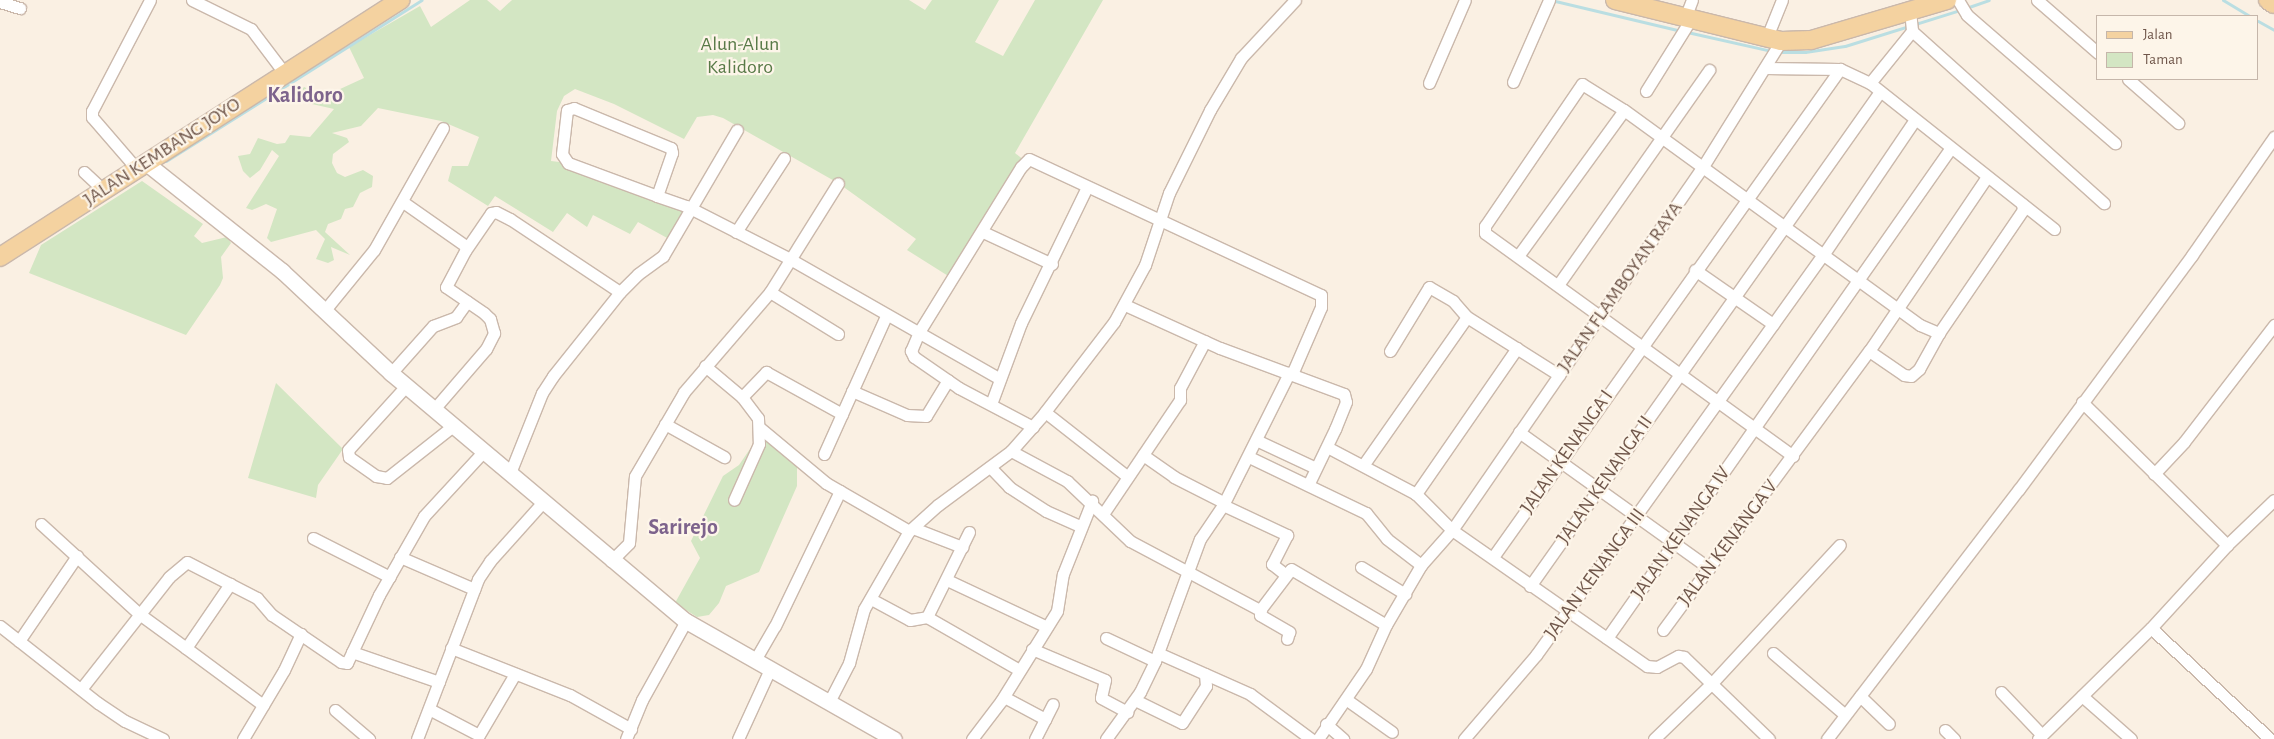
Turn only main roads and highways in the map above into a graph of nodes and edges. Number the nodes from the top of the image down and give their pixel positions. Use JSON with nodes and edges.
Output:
{"nodes":[{"id":1,"x":399,"y":0,"type":"edge"},
{"id":2,"x":1947,"y":0,"type":"edge"},
{"id":3,"x":2268,"y":0,"type":"edge"},
{"id":4,"x":1626,"y":1,"type":"edge"},
{"id":5,"x":2274,"y":4,"type":"edge"},
{"id":6,"x":0,"y":257,"type":"edge"}],
"edges":[{"from":1,"to":6,"type":"main road","name":"JALAN KEMBANG JOYO"},
{"from":2,"to":4,"type":"main road"},
{"from":3,"to":5,"type":"main road"}]}
